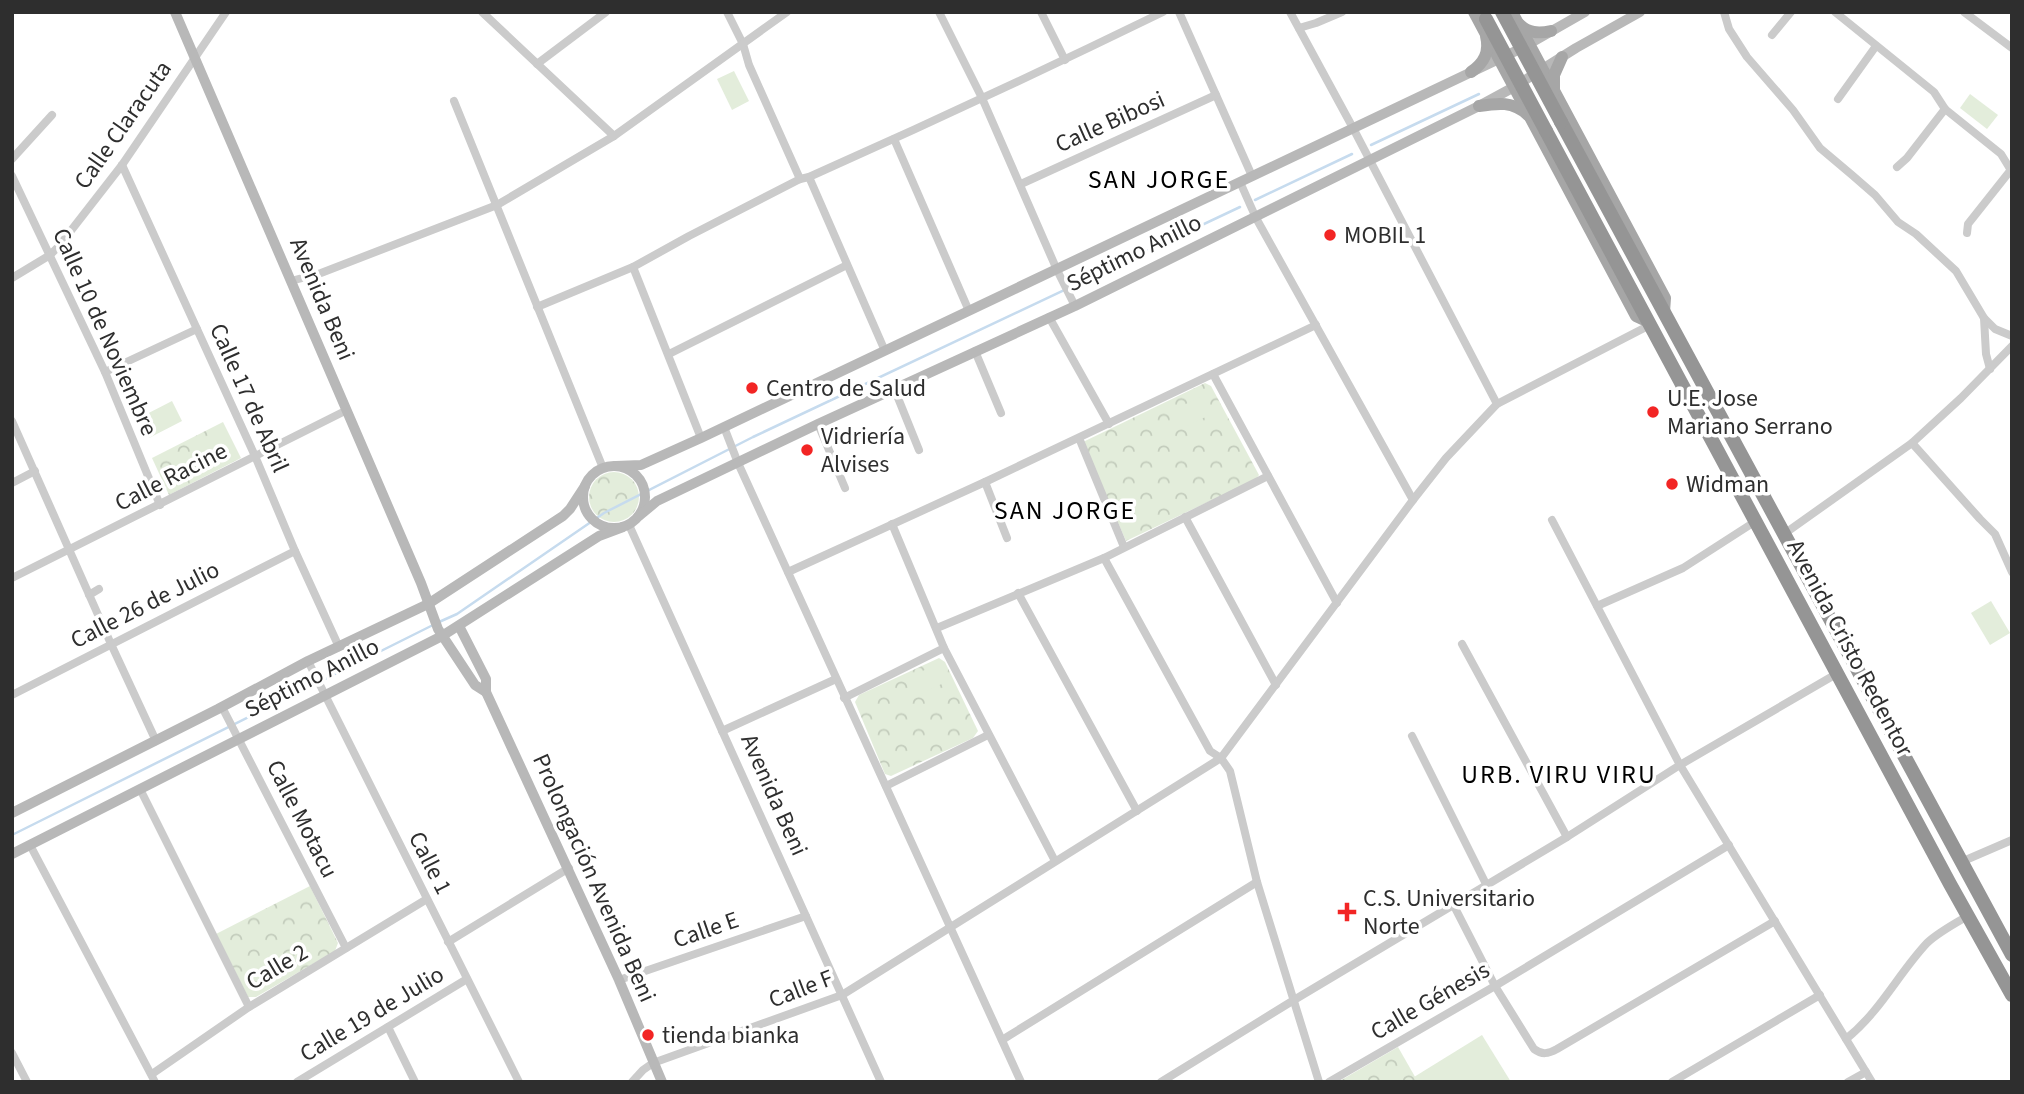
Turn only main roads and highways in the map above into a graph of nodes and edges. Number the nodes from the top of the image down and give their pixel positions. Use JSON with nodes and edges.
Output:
{"nodes":[{"id":1,"x":175,"y":12,"type":"edge"},
{"id":2,"x":1502,"y":12,"type":"edge"},
{"id":3,"x":1585,"y":12,"type":"edge"},
{"id":4,"x":1640,"y":12,"type":"edge"},
{"id":5,"x":1482,"y":19,"type":"edge"},
{"id":6,"x":1517,"y":22,"type":"edge"},
{"id":7,"x":1550,"y":31,"type":"junction"},
{"id":8,"x":1528,"y":44,"type":"junction"},
{"id":9,"x":1497,"y":53,"type":"junction"},
{"id":10,"x":1562,"y":57,"type":"junction"},
{"id":11,"x":1471,"y":72,"type":"junction"},
{"id":12,"x":1548,"y":80,"type":"junction"},
{"id":13,"x":1517,"y":92,"type":"junction"},
{"id":14,"x":1479,"y":106,"type":"junction"},
{"id":15,"x":1529,"y":116,"type":"junction"},
{"id":16,"x":1664,"y":312,"type":"junction"},
{"id":17,"x":1649,"y":323,"type":"junction"},
{"id":18,"x":616,"y":466,"type":"junction"},
{"id":19,"x":1732,"y":477,"type":"junction"},
{"id":20,"x":585,"y":486,"type":"junction"},
{"id":21,"x":639,"y":516,"type":"junction"},
{"id":22,"x":626,"y":526,"type":"junction"},
{"id":23,"x":1782,"y":569,"type":"junction"},
{"id":24,"x":1806,"y":575,"type":"junction"},
{"id":25,"x":428,"y":604,"type":"junction"},
{"id":26,"x":459,"y":626,"type":"junction"},
{"id":27,"x":440,"y":632,"type":"junction"},
{"id":28,"x":1839,"y":636,"type":"junction"},
{"id":29,"x":486,"y":692,"type":"junction"},
{"id":30,"x":12,"y":813,"type":"edge"},
{"id":31,"x":12,"y":854,"type":"edge"},
{"id":32,"x":2012,"y":955,"type":"edge"},
{"id":33,"x":2012,"y":995,"type":"edge"},
{"id":34,"x":662,"y":1082,"type":"edge"}],
"edges":[{"from":1,"to":25,"type":"main road","name":"Avenida Beni"},
{"from":2,"to":16,"type":"highway","name":"Avenida Cristo Redentor","bridge":true},
{"from":3,"to":7,"type":"main road","name":"Séptimo Anillo"},
{"from":4,"to":10,"type":"main road"},
{"from":5,"to":9,"type":"main road","name":"Avenida Cristo Redentor"},
{"from":5,"to":11,"type":"main road"},
{"from":5,"to":17,"type":"highway","name":"Avenida Cristo Redentor","bridge":true},
{"from":6,"to":7,"type":"main road"},
{"from":6,"to":8,"type":"main road","name":"Avenida Cristo Redentor"},
{"from":6,"to":9,"type":"main road"},
{"from":7,"to":8,"type":"main road","name":"Séptimo Anillo"},
{"from":8,"to":9,"type":"main road","name":"Séptimo Anillo"},
{"from":8,"to":12,"type":"main road","name":"Avenida Cristo Redentor"},
{"from":9,"to":11,"type":"main road","name":"Séptimo Anillo"},
{"from":9,"to":13,"type":"main road","name":"Avenida Cristo Redentor"},
{"from":10,"to":12,"type":"main road"},
{"from":10,"to":12,"type":"main road"},
{"from":11,"to":18,"type":"main road","name":"Séptimo Anillo"},
{"from":12,"to":13,"type":"main road"},
{"from":12,"to":16,"type":"main road","name":"Avenida Cristo Redentor"},
{"from":13,"to":14,"type":"main road","name":"Séptimo Anillo"},
{"from":13,"to":15,"type":"main road","name":"Avenida Cristo Redentor"},
{"from":14,"to":15,"type":"main road"},
{"from":14,"to":21,"type":"main road","name":"Séptimo Anillo"},
{"from":15,"to":17,"type":"main road","name":"Avenida Cristo Redentor"},
{"from":16,"to":24,"type":"highway","name":"Avenida Cristo Redentor"},
{"from":17,"to":19,"type":"highway","name":"Avenida Cristo Redentor"},
{"from":18,"to":20,"type":"main road"},
{"from":18,"to":21,"type":"main road"},
{"from":19,"to":23,"type":"highway","name":"Avenida Cristo Redentor"},
{"from":19,"to":24,"type":"highway"},
{"from":20,"to":22,"type":"main road"},
{"from":20,"to":25,"type":"main road","name":"Séptimo Anillo"},
{"from":21,"to":22,"type":"main road"},
{"from":22,"to":26,"type":"main road","name":"Séptimo Anillo"},
{"from":23,"to":28,"type":"highway"},
{"from":23,"to":33,"type":"highway","name":"Avenida Cristo Redentor"},
{"from":24,"to":28,"type":"highway","name":"Avenida Cristo Redentor"},
{"from":25,"to":27,"type":"main road","name":"Prolongación Avenida Beni"},
{"from":25,"to":30,"type":"main road","name":"Séptimo Anillo"},
{"from":26,"to":27,"type":"main road","name":"Séptimo Anillo"},
{"from":26,"to":29,"type":"main road","name":"Prolongación Avenida Beni"},
{"from":27,"to":29,"type":"main road","name":"Prolongación Avenida Beni"},
{"from":27,"to":31,"type":"main road","name":"Séptimo Anillo"},
{"from":28,"to":32,"type":"highway","name":"Avenida Cristo Redentor"},
{"from":29,"to":34,"type":"main road","name":"Prolongación Avenida Beni"}]}
